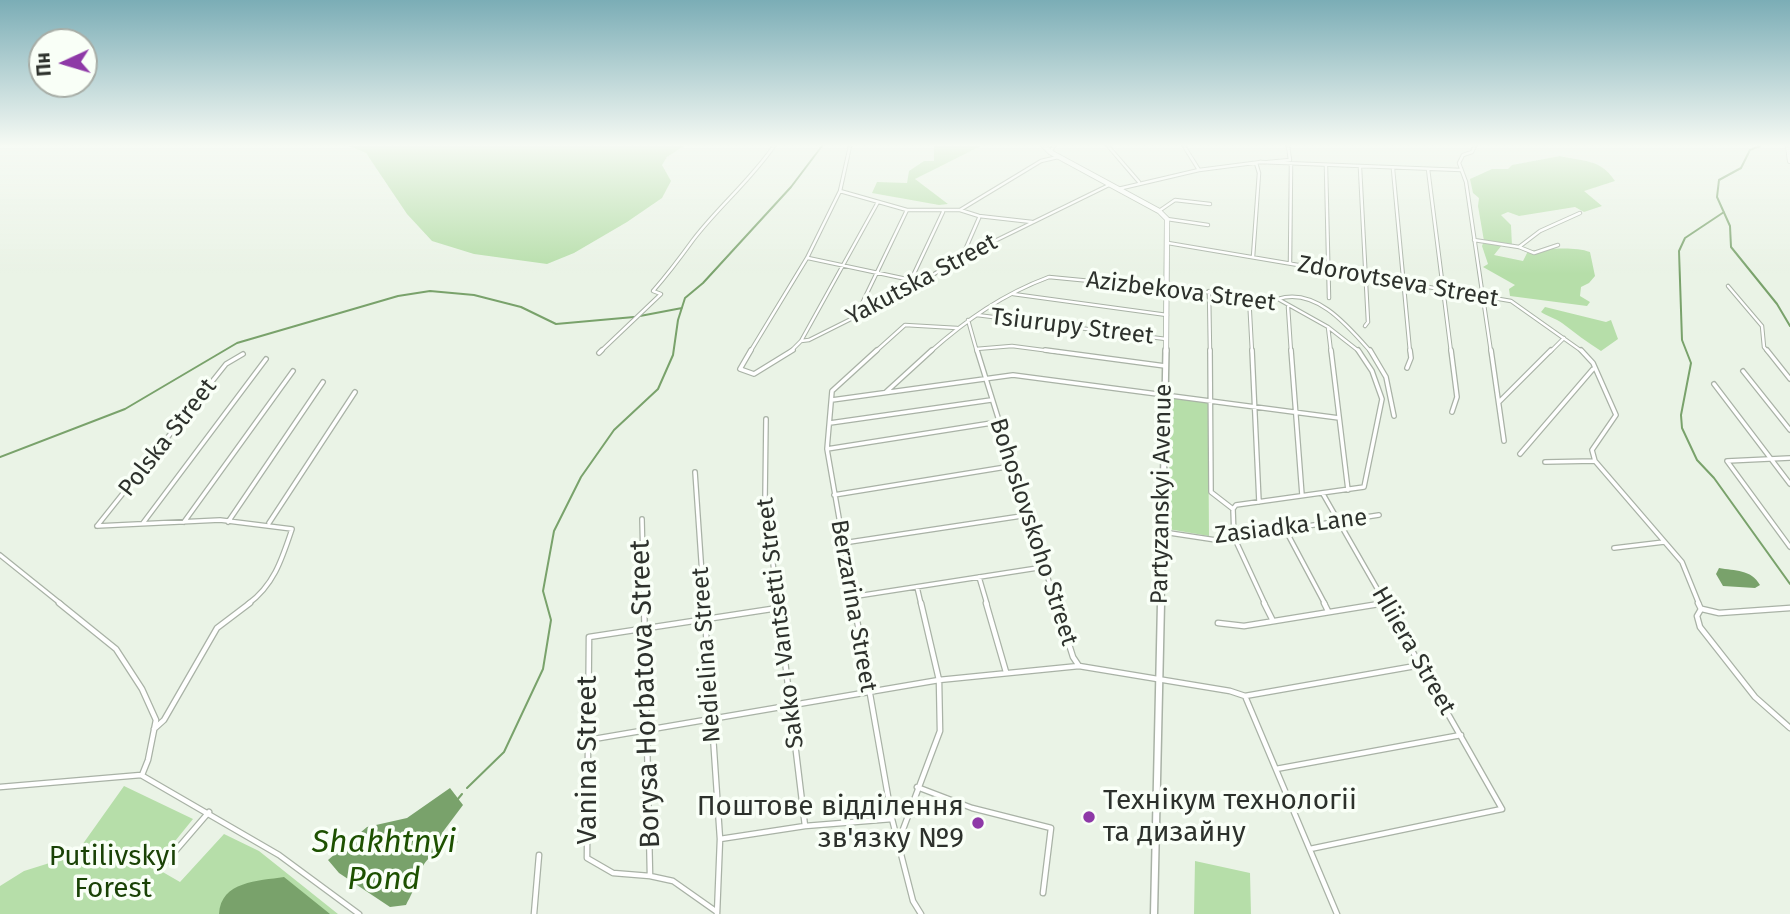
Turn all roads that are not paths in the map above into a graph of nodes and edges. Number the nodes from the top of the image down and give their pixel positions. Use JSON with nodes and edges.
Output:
{"nodes":[{"id":1,"x":740,"y":189,"type":"edge"},
{"id":2,"x":995,"y":189,"type":"edge"},
{"id":3,"x":1101,"y":189,"type":"edge"},
{"id":4,"x":1118,"y":189,"type":"edge"},
{"id":5,"x":1258,"y":189,"type":"edge"},
{"id":6,"x":1291,"y":189,"type":"edge"},
{"id":7,"x":1326,"y":189,"type":"edge"},
{"id":8,"x":1361,"y":189,"type":"edge"},
{"id":9,"x":1395,"y":189,"type":"edge"},
{"id":10,"x":1430,"y":189,"type":"edge"},
{"id":11,"x":1467,"y":189,"type":"edge"},
{"id":12,"x":840,"y":191,"type":"joint"},
{"id":13,"x":878,"y":202,"type":"junction"},
{"id":14,"x":1210,"y":204,"type":"dead end"},
{"id":15,"x":907,"y":210,"type":"junction"},
{"id":16,"x":960,"y":210,"type":"junction"},
{"id":17,"x":1159,"y":211,"type":"junction"},
{"id":18,"x":943,"y":212,"type":"junction"},
{"id":19,"x":1580,"y":213,"type":"dead end"},
{"id":20,"x":979,"y":218,"type":"junction"},
{"id":21,"x":1167,"y":219,"type":"junction"},
{"id":22,"x":1032,"y":222,"type":"junction"},
{"id":23,"x":1208,"y":225,"type":"dead end"},
{"id":24,"x":1474,"y":240,"type":"junction"},
{"id":25,"x":1168,"y":243,"type":"junction"},
{"id":26,"x":1558,"y":245,"type":"dead end"},
{"id":27,"x":1519,"y":247,"type":"junction"},
{"id":28,"x":962,"y":257,"type":"junction"},
{"id":29,"x":1253,"y":257,"type":"junction"},
{"id":30,"x":807,"y":258,"type":"junction"},
{"id":31,"x":1290,"y":263,"type":"junction"},
{"id":32,"x":842,"y":265,"type":"junction"},
{"id":33,"x":1328,"y":269,"type":"junction"},
{"id":34,"x":876,"y":273,"type":"junction"},
{"id":35,"x":1365,"y":275,"type":"junction"},
{"id":36,"x":911,"y":280,"type":"junction"},
{"id":37,"x":1403,"y":282,"type":"junction"},
{"id":38,"x":918,"y":285,"type":"junction"},
{"id":39,"x":1728,"y":286,"type":"dead end"},
{"id":40,"x":1168,"y":289,"type":"junction"},
{"id":41,"x":1443,"y":289,"type":"junction"},
{"id":42,"x":1209,"y":291,"type":"junction"},
{"id":43,"x":1011,"y":294,"type":"junction"},
{"id":44,"x":1482,"y":295,"type":"junction"},
{"id":45,"x":1249,"y":296,"type":"junction"},
{"id":46,"x":1329,"y":298,"type":"dead end"},
{"id":47,"x":1278,"y":299,"type":"junction"},
{"id":48,"x":1288,"y":307,"type":"junction"},
{"id":49,"x":977,"y":315,"type":"junction"},
{"id":50,"x":1167,"y":315,"type":"junction"},
{"id":51,"x":856,"y":316,"type":"junction"},
{"id":52,"x":968,"y":320,"type":"junction"},
{"id":53,"x":1328,"y":327,"type":"junction"},
{"id":54,"x":1365,"y":327,"type":"dead end"},
{"id":55,"x":957,"y":328,"type":"junction"},
{"id":56,"x":1564,"y":338,"type":"junction"},
{"id":57,"x":1166,"y":339,"type":"junction"},
{"id":58,"x":801,"y":341,"type":"junction"},
{"id":59,"x":976,"y":349,"type":"junction"},
{"id":60,"x":599,"y":353,"type":"dead end"},
{"id":61,"x":243,"y":354,"type":"dead end"},
{"id":62,"x":266,"y":359,"type":"dead end"},
{"id":63,"x":1165,"y":366,"type":"junction"},
{"id":64,"x":1407,"y":368,"type":"dead end"},
{"id":65,"x":1593,"y":369,"type":"junction"},
{"id":66,"x":293,"y":371,"type":"dead end"},
{"id":67,"x":1743,"y":371,"type":"dead end"},
{"id":68,"x":1790,"y":379,"type":"edge"},
{"id":69,"x":985,"y":380,"type":"junction"},
{"id":70,"x":323,"y":382,"type":"dead end"},
{"id":71,"x":1714,"y":384,"type":"dead end"},
{"id":72,"x":355,"y":392,"type":"dead end"},
{"id":73,"x":886,"y":392,"type":"junction"},
{"id":74,"x":1164,"y":395,"type":"junction"},
{"id":75,"x":832,"y":400,"type":"junction"},
{"id":76,"x":991,"y":400,"type":"junction"},
{"id":77,"x":1210,"y":401,"type":"junction"},
{"id":78,"x":1499,"y":402,"type":"junction"},
{"id":79,"x":1254,"y":405,"type":"junction"},
{"id":80,"x":1296,"y":412,"type":"junction"},
{"id":81,"x":1452,"y":412,"type":"dead end"},
{"id":82,"x":1394,"y":416,"type":"dead end"},
{"id":83,"x":1339,"y":418,"type":"junction"},
{"id":84,"x":766,"y":419,"type":"dead end"},
{"id":85,"x":998,"y":422,"type":"junction"},
{"id":86,"x":830,"y":423,"type":"junction"},
{"id":87,"x":1790,"y":430,"type":"edge"},
{"id":88,"x":1504,"y":441,"type":"dead end"},
{"id":89,"x":827,"y":449,"type":"junction"},
{"id":90,"x":1520,"y":454,"type":"dead end"},
{"id":91,"x":1790,"y":458,"type":"edge"},
{"id":92,"x":1771,"y":459,"type":"junction"},
{"id":93,"x":1545,"y":461,"type":"dead end"},
{"id":94,"x":1595,"y":461,"type":"junction"},
{"id":95,"x":1012,"y":466,"type":"junction"},
{"id":96,"x":695,"y":472,"type":"dead end"},
{"id":97,"x":1790,"y":484,"type":"edge"},
{"id":98,"x":1365,"y":485,"type":"joint"},
{"id":99,"x":1348,"y":490,"type":"junction"},
{"id":100,"x":1323,"y":494,"type":"junction"},
{"id":101,"x":834,"y":495,"type":"junction"},
{"id":102,"x":1302,"y":495,"type":"junction"},
{"id":103,"x":1259,"y":502,"type":"junction"},
{"id":104,"x":1233,"y":509,"type":"junction"},
{"id":105,"x":1028,"y":515,"type":"junction"},
{"id":106,"x":1379,"y":515,"type":"dead end"},
{"id":107,"x":642,"y":519,"type":"dead end"},
{"id":108,"x":184,"y":522,"type":"junction"},
{"id":109,"x":228,"y":522,"type":"junction"},
{"id":110,"x":1339,"y":522,"type":"junction"},
{"id":111,"x":143,"y":523,"type":"junction"},
{"id":112,"x":269,"y":523,"type":"junction"},
{"id":113,"x":1285,"y":530,"type":"junction"},
{"id":114,"x":1161,"y":531,"type":"junction"},
{"id":115,"x":1234,"y":537,"type":"junction"},
{"id":116,"x":1664,"y":541,"type":"junction"},
{"id":117,"x":842,"y":543,"type":"junction"},
{"id":118,"x":1790,"y":547,"type":"edge"},
{"id":119,"x":1614,"y":548,"type":"dead end"},
{"id":120,"x":0,"y":555,"type":"edge"},
{"id":121,"x":1044,"y":567,"type":"junction"},
{"id":122,"x":979,"y":578,"type":"junction"},
{"id":123,"x":917,"y":587,"type":"junction"},
{"id":124,"x":851,"y":597,"type":"junction"},
{"id":125,"x":1385,"y":603,"type":"junction"},
{"id":126,"x":778,"y":608,"type":"junction"},
{"id":127,"x":1790,"y":608,"type":"edge"},
{"id":128,"x":1702,"y":609,"type":"junction"},
{"id":129,"x":1328,"y":612,"type":"junction"},
{"id":130,"x":704,"y":620,"type":"junction"},
{"id":131,"x":1273,"y":621,"type":"junction"},
{"id":132,"x":1218,"y":623,"type":"dead end"},
{"id":133,"x":644,"y":629,"type":"junction"},
{"id":134,"x":1421,"y":665,"type":"junction"},
{"id":135,"x":1079,"y":666,"type":"junction"},
{"id":136,"x":1006,"y":672,"type":"junction"},
{"id":137,"x":939,"y":680,"type":"junction"},
{"id":138,"x":1158,"y":680,"type":"junction"},
{"id":139,"x":867,"y":692,"type":"junction"},
{"id":140,"x":1245,"y":696,"type":"junction"},
{"id":141,"x":790,"y":704,"type":"junction"},
{"id":142,"x":712,"y":718,"type":"junction"},
{"id":143,"x":1790,"y":728,"type":"edge"},
{"id":144,"x":154,"y":729,"type":"junction"},
{"id":145,"x":647,"y":730,"type":"junction"},
{"id":146,"x":1461,"y":735,"type":"junction"},
{"id":147,"x":588,"y":740,"type":"junction"},
{"id":148,"x":1276,"y":769,"type":"junction"},
{"id":149,"x":141,"y":775,"type":"junction"},
{"id":150,"x":0,"y":787,"type":"edge"},
{"id":151,"x":917,"y":787,"type":"junction"},
{"id":152,"x":209,"y":812,"type":"junction"},
{"id":153,"x":892,"y":819,"type":"junction"},
{"id":154,"x":805,"y":826,"type":"junction"},
{"id":155,"x":720,"y":839,"type":"junction"},
{"id":156,"x":899,"y":840,"type":"junction"},
{"id":157,"x":1310,"y":849,"type":"junction"},
{"id":158,"x":539,"y":855,"type":"dead end"},
{"id":159,"x":165,"y":863,"type":"dead end"},
{"id":160,"x":650,"y":876,"type":"junction"},
{"id":161,"x":1044,"y":893,"type":"dead end"},
{"id":162,"x":717,"y":913,"type":"edge"},
{"id":163,"x":359,"y":914,"type":"edge"},
{"id":164,"x":534,"y":914,"type":"edge"},
{"id":165,"x":921,"y":914,"type":"edge"},
{"id":166,"x":1154,"y":914,"type":"edge"},
{"id":167,"x":1337,"y":914,"type":"edge"}],
"edges":[{"from":1,"to":60,"type":"street"},
{"from":2,"to":16,"type":"street"},
{"from":3,"to":22,"type":"street","name":"Yakutska Street"},
{"from":4,"to":17,"type":"street"},
{"from":5,"to":29,"type":"street"},
{"from":6,"to":31,"type":"street"},
{"from":7,"to":33,"type":"street"},
{"from":8,"to":35,"type":"street"},
{"from":9,"to":37,"type":"street"},
{"from":10,"to":41,"type":"street"},
{"from":11,"to":24,"type":"street"},
{"from":12,"to":13,"type":"street"},
{"from":12,"to":30,"type":"street"},
{"from":13,"to":15,"type":"street"},
{"from":13,"to":32,"type":"street"},
{"from":14,"to":17,"type":"street"},
{"from":15,"to":18,"type":"street"},
{"from":15,"to":34,"type":"street"},
{"from":16,"to":18,"type":"street"},
{"from":16,"to":20,"type":"street"},
{"from":17,"to":21,"type":"street"},
{"from":18,"to":36,"type":"street"},
{"from":19,"to":27,"type":"street"},
{"from":20,"to":22,"type":"street"},
{"from":20,"to":28,"type":"street"},
{"from":21,"to":23,"type":"street"},
{"from":21,"to":25,"type":"street","name":"Partyzanskyi Avenue"},
{"from":22,"to":28,"type":"street","name":"Yakutska Street"},
{"from":24,"to":27,"type":"street"},
{"from":24,"to":44,"type":"street"},
{"from":25,"to":29,"type":"street","name":"Zdorovtseva Street"},
{"from":25,"to":40,"type":"street","name":"Partyzanskyi Avenue"},
{"from":26,"to":27,"type":"street"},
{"from":28,"to":38,"type":"street","name":"Yakutska Street"},
{"from":29,"to":31,"type":"street","name":"Zdorovtseva Street"},
{"from":30,"to":32,"type":"street"},
{"from":30,"to":58,"type":"street","name":"Yakutska Street"},
{"from":31,"to":33,"type":"street","name":"Zdorovtseva Street"},
{"from":32,"to":34,"type":"street"},
{"from":32,"to":58,"type":"street"},
{"from":33,"to":35,"type":"street","name":"Zdorovtseva Street"},
{"from":33,"to":46,"type":"street"},
{"from":34,"to":36,"type":"street"},
{"from":34,"to":51,"type":"street"},
{"from":35,"to":37,"type":"street","name":"Zdorovtseva Street"},
{"from":35,"to":54,"type":"street"},
{"from":36,"to":38,"type":"street"},
{"from":37,"to":41,"type":"street","name":"Zdorovtseva Street"},
{"from":37,"to":64,"type":"street"},
{"from":38,"to":51,"type":"street","name":"Yakutska Street"},
{"from":39,"to":68,"type":"street"},
{"from":40,"to":42,"type":"street","name":"Azizbekova Street"},
{"from":40,"to":43,"type":"street","name":"Azizbekova Street"},
{"from":40,"to":50,"type":"street","name":"Partyzanskyi Avenue"},
{"from":41,"to":44,"type":"street","name":"Zdorovtseva Street"},
{"from":41,"to":81,"type":"street"},
{"from":42,"to":45,"type":"street","name":"Azizbekova Street"},
{"from":42,"to":77,"type":"street"},
{"from":43,"to":49,"type":"street","name":"Azizbekova Street"},
{"from":43,"to":50,"type":"street"},
{"from":44,"to":56,"type":"street","name":"Zdorovtseva Street"},
{"from":44,"to":78,"type":"street"},
{"from":45,"to":47,"type":"street","name":"Azizbekova Street"},
{"from":45,"to":79,"type":"street"},
{"from":47,"to":48,"type":"street","name":"Azizbekova Street"},
{"from":47,"to":82,"type":"street"},
{"from":48,"to":53,"type":"street","name":"Azizbekova Street"},
{"from":48,"to":80,"type":"street"},
{"from":49,"to":52,"type":"street","name":"Azizbekova Street"},
{"from":49,"to":57,"type":"street","name":"Tsiurupy Street"},
{"from":50,"to":57,"type":"street","name":"Partyzanskyi Avenue"},
{"from":51,"to":58,"type":"street","name":"Yakutska Street"},
{"from":52,"to":55,"type":"street","name":"Azizbekova Street"},
{"from":52,"to":59,"type":"street","name":"Bohoslovskoho Street"},
{"from":53,"to":83,"type":"street"},
{"from":53,"to":98,"type":"street","name":"Azizbekova Street"},
{"from":55,"to":73,"type":"street","name":"Azizbekova Street"},
{"from":55,"to":75,"type":"street","name":"Berzarina Street"},
{"from":56,"to":65,"type":"street","name":"Zdorovtseva Street"},
{"from":56,"to":78,"type":"street"},
{"from":57,"to":63,"type":"street","name":"Partyzanskyi Avenue"},
{"from":59,"to":63,"type":"street"},
{"from":59,"to":69,"type":"street","name":"Bohoslovskoho Street"},
{"from":61,"to":111,"type":"street","name":"Polska Street"},
{"from":62,"to":111,"type":"street"},
{"from":63,"to":74,"type":"street","name":"Partyzanskyi Avenue"},
{"from":65,"to":90,"type":"street"},
{"from":65,"to":94,"type":"street","name":"Zdorovtseva Street"},
{"from":66,"to":108,"type":"street"},
{"from":67,"to":87,"type":"street"},
{"from":69,"to":73,"type":"street"},
{"from":69,"to":74,"type":"street"},
{"from":69,"to":76,"type":"street","name":"Bohoslovskoho Street"},
{"from":70,"to":109,"type":"street"},
{"from":71,"to":92,"type":"street"},
{"from":72,"to":112,"type":"street"},
{"from":73,"to":75,"type":"street"},
{"from":74,"to":77,"type":"street"},
{"from":74,"to":114,"type":"street","name":"Partyzanskyi Avenue"},
{"from":75,"to":86,"type":"street","name":"Berzarina Street"},
{"from":76,"to":85,"type":"street","name":"Bohoslovskoho Street"},
{"from":76,"to":86,"type":"street"},
{"from":77,"to":79,"type":"street"},
{"from":77,"to":104,"type":"street"},
{"from":78,"to":88,"type":"street"},
{"from":79,"to":80,"type":"street"},
{"from":79,"to":103,"type":"street"},
{"from":80,"to":83,"type":"street"},
{"from":80,"to":102,"type":"street"},
{"from":83,"to":99,"type":"street"},
{"from":84,"to":126,"type":"street","name":"Sakko I Vantsetti Street"},
{"from":85,"to":89,"type":"street"},
{"from":85,"to":95,"type":"street","name":"Bohoslovskoho Street"},
{"from":86,"to":89,"type":"street","name":"Berzarina Street"},
{"from":89,"to":101,"type":"street","name":"Berzarina Street"},
{"from":91,"to":92,"type":"street"},
{"from":92,"to":97,"type":"street"},
{"from":92,"to":118,"type":"street"},
{"from":93,"to":94,"type":"street"},
{"from":94,"to":116,"type":"street"},
{"from":95,"to":101,"type":"street"},
{"from":95,"to":105,"type":"street","name":"Bohoslovskoho Street"},
{"from":96,"to":130,"type":"street","name":"Nedielina Street"},
{"from":98,"to":99,"type":"street","name":"Zasiadka Lane"},
{"from":99,"to":100,"type":"street","name":"Zasiadka Lane"},
{"from":100,"to":102,"type":"street","name":"Zasiadka Lane"},
{"from":100,"to":110,"type":"street","name":"Hliiera Street"},
{"from":101,"to":117,"type":"street","name":"Berzarina Street"},
{"from":102,"to":103,"type":"street","name":"Zasiadka Lane"},
{"from":103,"to":104,"type":"street","name":"Zasiadka Lane"},
{"from":104,"to":115,"type":"street"},
{"from":105,"to":117,"type":"street"},
{"from":105,"to":121,"type":"street","name":"Bohoslovskoho Street"},
{"from":106,"to":110,"type":"street","name":"Zasiadka Lane"},
{"from":107,"to":133,"type":"street","name":"Borysa Horbatova Street"},
{"from":108,"to":109,"type":"street"},
{"from":108,"to":111,"type":"street"},
{"from":109,"to":112,"type":"street"},
{"from":110,"to":113,"type":"street","name":"Zasiadka Lane"},
{"from":110,"to":125,"type":"street","name":"Hliiera Street"},
{"from":112,"to":144,"type":"street"},
{"from":113,"to":115,"type":"street","name":"Zasiadka Lane"},
{"from":113,"to":129,"type":"street"},
{"from":114,"to":115,"type":"street","name":"Zasiadka Lane"},
{"from":114,"to":138,"type":"street","name":"Partyzanskyi Avenue"},
{"from":115,"to":131,"type":"street"},
{"from":116,"to":119,"type":"street"},
{"from":116,"to":128,"type":"street"},
{"from":117,"to":124,"type":"street","name":"Berzarina Street"},
{"from":120,"to":144,"type":"street"},
{"from":121,"to":122,"type":"street"},
{"from":121,"to":135,"type":"street","name":"Bohoslovskoho Street"},
{"from":122,"to":123,"type":"street"},
{"from":122,"to":136,"type":"street"},
{"from":123,"to":124,"type":"street"},
{"from":123,"to":137,"type":"street"},
{"from":124,"to":139,"type":"street","name":"Berzarina Street"},
{"from":125,"to":129,"type":"street"},
{"from":125,"to":134,"type":"street","name":"Hliiera Street"},
{"from":126,"to":130,"type":"street"},
{"from":126,"to":141,"type":"street","name":"Sakko I Vantsetti Street"},
{"from":127,"to":128,"type":"street"},
{"from":128,"to":143,"type":"street"},
{"from":129,"to":131,"type":"street"},
{"from":130,"to":133,"type":"street"},
{"from":130,"to":142,"type":"street","name":"Nedielina Street"},
{"from":131,"to":132,"type":"street"},
{"from":133,"to":145,"type":"street","name":"Borysa Horbatova Street"},
{"from":133,"to":147,"type":"street","name":"Vanina Street"},
{"from":134,"to":140,"type":"street"},
{"from":134,"to":146,"type":"street","name":"Hliiera Street"},
{"from":135,"to":136,"type":"street"},
{"from":135,"to":138,"type":"street","name":"Bohoslovskoho Street"},
{"from":136,"to":137,"type":"street"},
{"from":137,"to":139,"type":"street"},
{"from":137,"to":151,"type":"street"},
{"from":138,"to":140,"type":"street","name":"Bohoslovskoho Street"},
{"from":138,"to":166,"type":"street","name":"Partyzanskyi Avenue"},
{"from":139,"to":141,"type":"street"},
{"from":139,"to":153,"type":"street","name":"Berzarina Street"},
{"from":140,"to":148,"type":"street"},
{"from":141,"to":142,"type":"street"},
{"from":141,"to":154,"type":"street","name":"Sakko I Vantsetti Street"},
{"from":142,"to":145,"type":"street"},
{"from":142,"to":155,"type":"street","name":"Nedielina Street"},
{"from":144,"to":149,"type":"street"},
{"from":145,"to":147,"type":"street"},
{"from":145,"to":160,"type":"street","name":"Borysa Horbatova Street"},
{"from":146,"to":148,"type":"street"},
{"from":146,"to":157,"type":"street","name":"Hliiera Street"},
{"from":147,"to":160,"type":"street","name":"Vanina Street"},
{"from":148,"to":157,"type":"street"},
{"from":149,"to":150,"type":"street"},
{"from":149,"to":152,"type":"street"},
{"from":151,"to":156,"type":"street"},
{"from":151,"to":161,"type":"street"},
{"from":152,"to":159,"type":"street"},
{"from":152,"to":163,"type":"street"},
{"from":153,"to":154,"type":"street"},
{"from":153,"to":156,"type":"street","name":"Berzarina Street"},
{"from":154,"to":155,"type":"street"},
{"from":155,"to":162,"type":"street","name":"Nedielina Street"},
{"from":156,"to":165,"type":"street","name":"Berzarina Street"},
{"from":157,"to":167,"type":"street"},
{"from":158,"to":164,"type":"street"},
{"from":160,"to":162,"type":"street","name":"Borysa Horbatova Street"}]}
